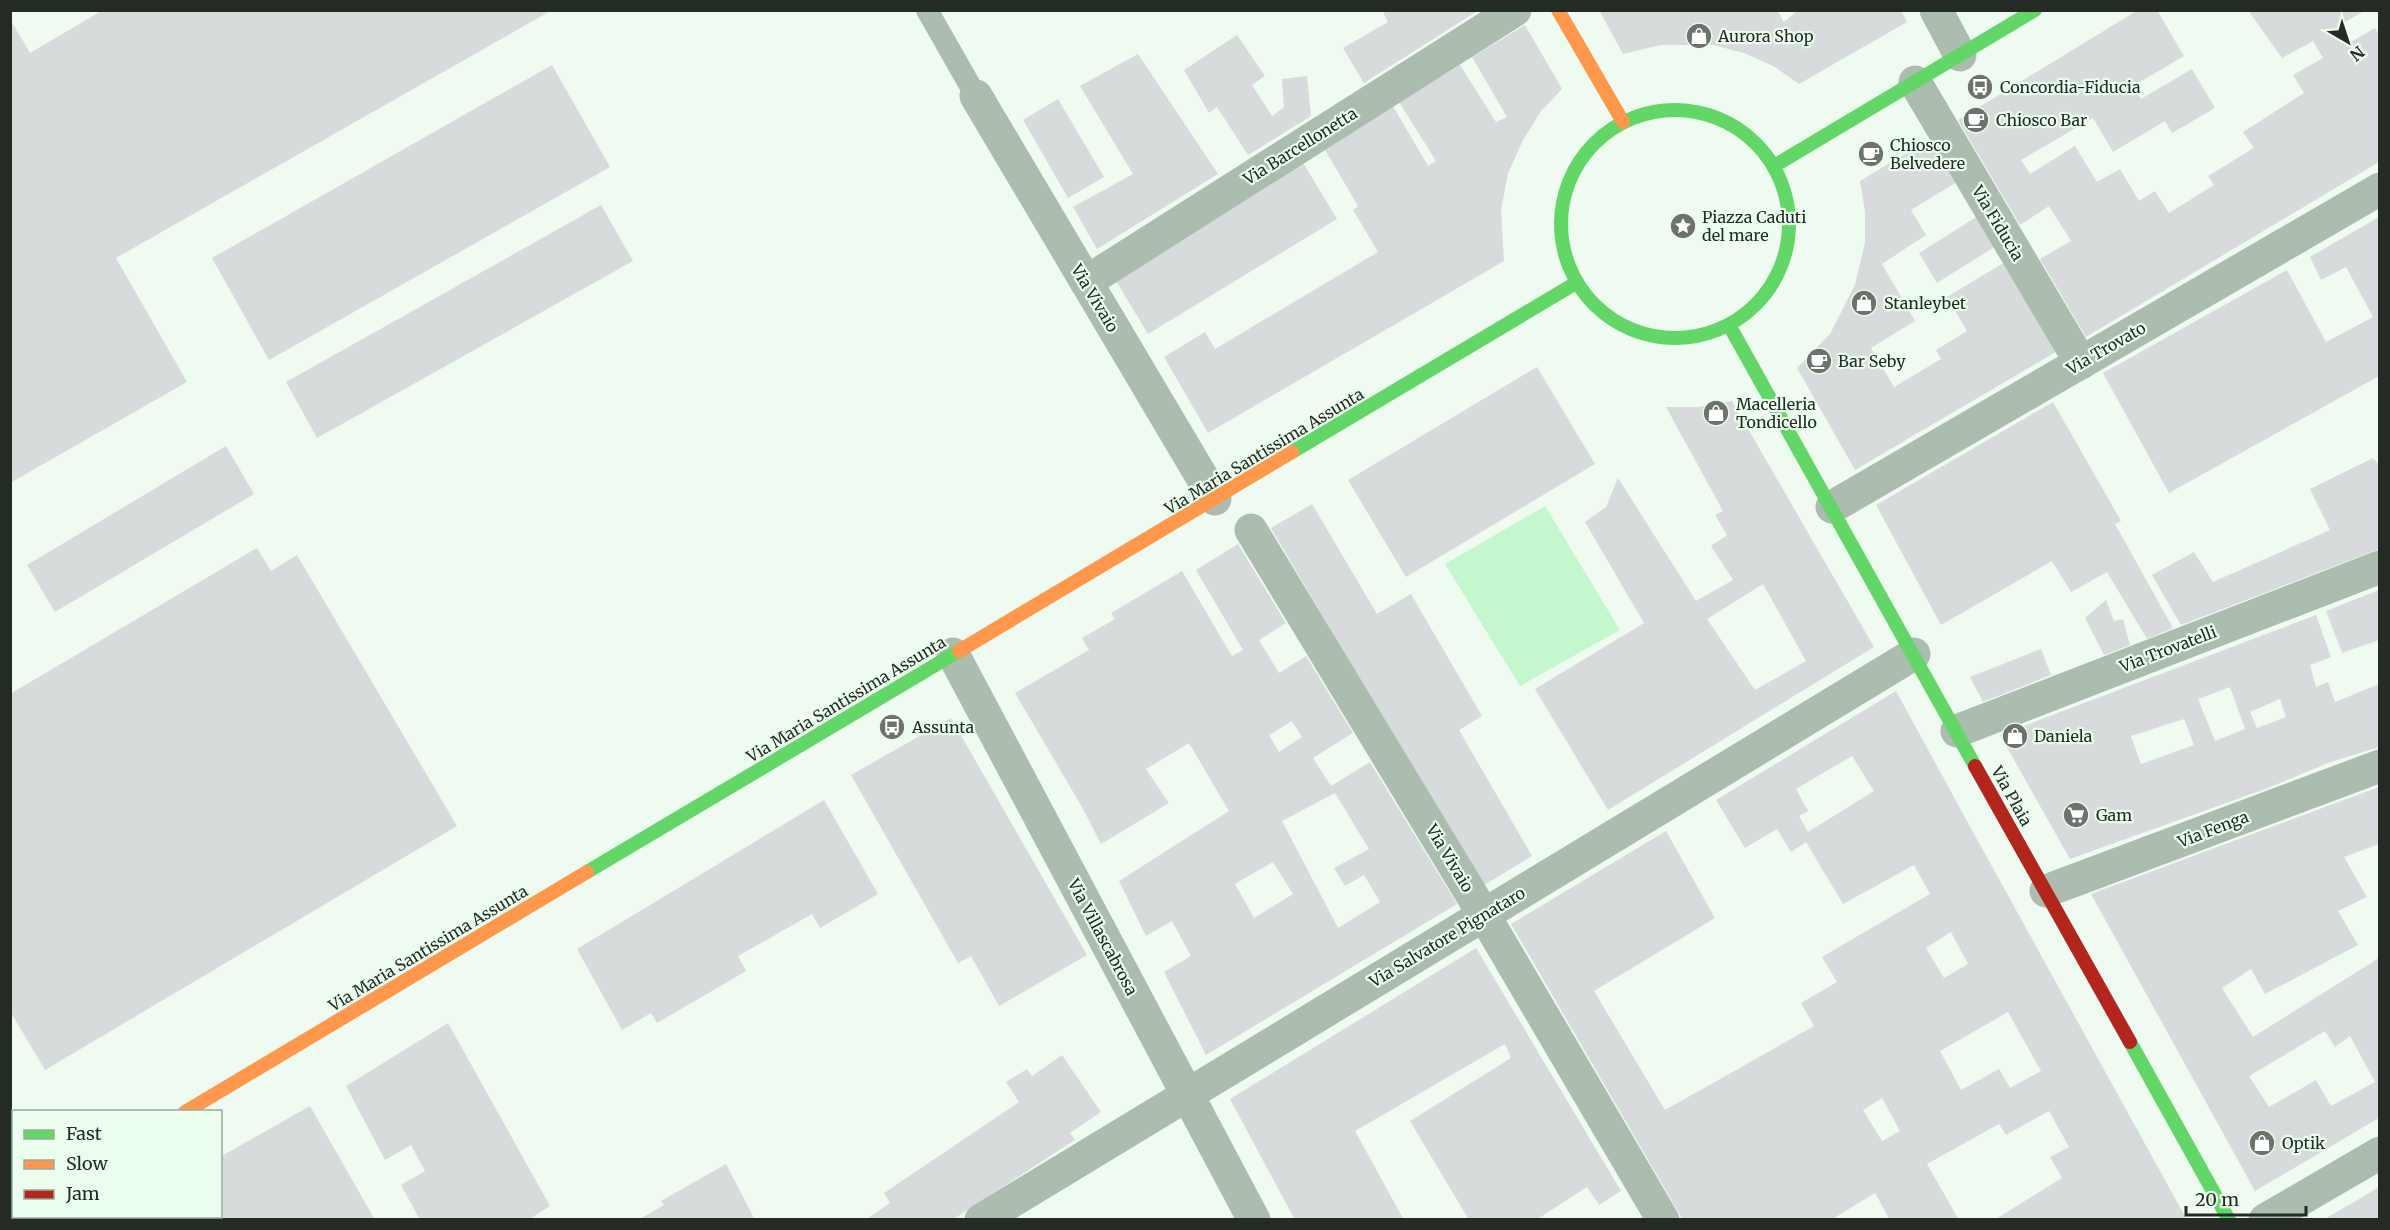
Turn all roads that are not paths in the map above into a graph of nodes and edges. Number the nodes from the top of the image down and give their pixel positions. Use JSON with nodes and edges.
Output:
{"nodes":[{"id":1,"x":927,"y":10,"type":"edge"},
{"id":2,"x":1515,"y":10,"type":"edge"},
{"id":3,"x":1558,"y":10,"type":"edge"},
{"id":4,"x":1936,"y":10,"type":"edge"},
{"id":5,"x":2035,"y":10,"type":"edge"},
{"id":6,"x":1960,"y":55,"type":"junction"},
{"id":7,"x":1915,"y":82,"type":"junction"},
{"id":8,"x":976,"y":96,"type":"joint"},
{"id":9,"x":1623,"y":122,"type":"junction"},
{"id":10,"x":1774,"y":166,"type":"junction"},
{"id":11,"x":2379,"y":189,"type":"edge"},
{"id":12,"x":1086,"y":282,"type":"junction"},
{"id":13,"x":1576,"y":283,"type":"junction"},
{"id":14,"x":1729,"y":325,"type":"junction"},
{"id":15,"x":2081,"y":363,"type":"junction"},
{"id":16,"x":1215,"y":500,"type":"junction"},
{"id":17,"x":1832,"y":507,"type":"junction"},
{"id":18,"x":1251,"y":530,"type":"dead end"},
{"id":19,"x":2379,"y":567,"type":"edge"},
{"id":20,"x":953,"y":654,"type":"junction"},
{"id":21,"x":1914,"y":654,"type":"junction"},
{"id":22,"x":1957,"y":731,"type":"junction"},
{"id":23,"x":2379,"y":766,"type":"edge"},
{"id":24,"x":2046,"y":891,"type":"junction"},
{"id":25,"x":1484,"y":915,"type":"junction"},
{"id":26,"x":1187,"y":1094,"type":"junction"},
{"id":27,"x":188,"y":1110,"type":"edge"},
{"id":28,"x":2379,"y":1153,"type":"edge"},
{"id":29,"x":1019,"y":1210,"type":"edge"},
{"id":30,"x":981,"y":1220,"type":"edge"},
{"id":31,"x":1254,"y":1220,"type":"edge"},
{"id":32,"x":1663,"y":1220,"type":"edge"},
{"id":33,"x":2229,"y":1220,"type":"edge"},
{"id":34,"x":2265,"y":1220,"type":"edge"}],
"edges":[{"from":1,"to":8,"type":"lane"},
{"from":2,"to":12,"type":"street","name":"Via Barcellonetta"},
{"from":3,"to":9,"type":"main road"},
{"from":4,"to":6,"type":"street"},
{"from":5,"to":6,"type":"main road"},
{"from":6,"to":7,"type":"main road"},
{"from":7,"to":10,"type":"main road"},
{"from":7,"to":15,"type":"street","name":"Via Fiducia"},
{"from":8,"to":12,"type":"street","name":"Via Vivaio"},
{"from":9,"to":10,"type":"main road"},
{"from":9,"to":13,"type":"main road"},
{"from":10,"to":14,"type":"main road"},
{"from":11,"to":15,"type":"street","name":"Via Trovato"},
{"from":12,"to":16,"type":"street","name":"Via Vivaio"},
{"from":13,"to":14,"type":"main road"},
{"from":13,"to":16,"type":"main road","name":"Via Maria Santissima Assunta"},
{"from":14,"to":17,"type":"main road","name":"Via Plaia"},
{"from":15,"to":17,"type":"street","name":"Via Trovato"},
{"from":16,"to":20,"type":"main road","name":"Via Maria Santissima Assunta"},
{"from":17,"to":21,"type":"main road","name":"Via Plaia"},
{"from":18,"to":25,"type":"street","name":"Via Vivaio"},
{"from":19,"to":22,"type":"street","name":"Via Trovatelli"},
{"from":20,"to":26,"type":"street","name":"Via Villascabrosa"},
{"from":20,"to":27,"type":"main road","name":"Via Maria Santissima Assunta"},
{"from":21,"to":22,"type":"main road","name":"Via Plaia"},
{"from":21,"to":25,"type":"street","name":"Via Salvatore Pignataro"},
{"from":22,"to":24,"type":"main road","name":"Via Plaia"},
{"from":23,"to":24,"type":"street","name":"Via Fenga"},
{"from":24,"to":33,"type":"main road","name":"Via Plaia"},
{"from":25,"to":26,"type":"street","name":"Via Salvatore Pignataro"},
{"from":25,"to":32,"type":"street","name":"Via Vivaio"},
{"from":26,"to":29,"type":"street","name":"Via Salvatore Pignataro"},
{"from":26,"to":31,"type":"street","name":"Via Villascabrosa"},
{"from":28,"to":34,"type":"street"},
{"from":29,"to":30,"type":"street","name":"Via Salvatore Pignataro"}]}
